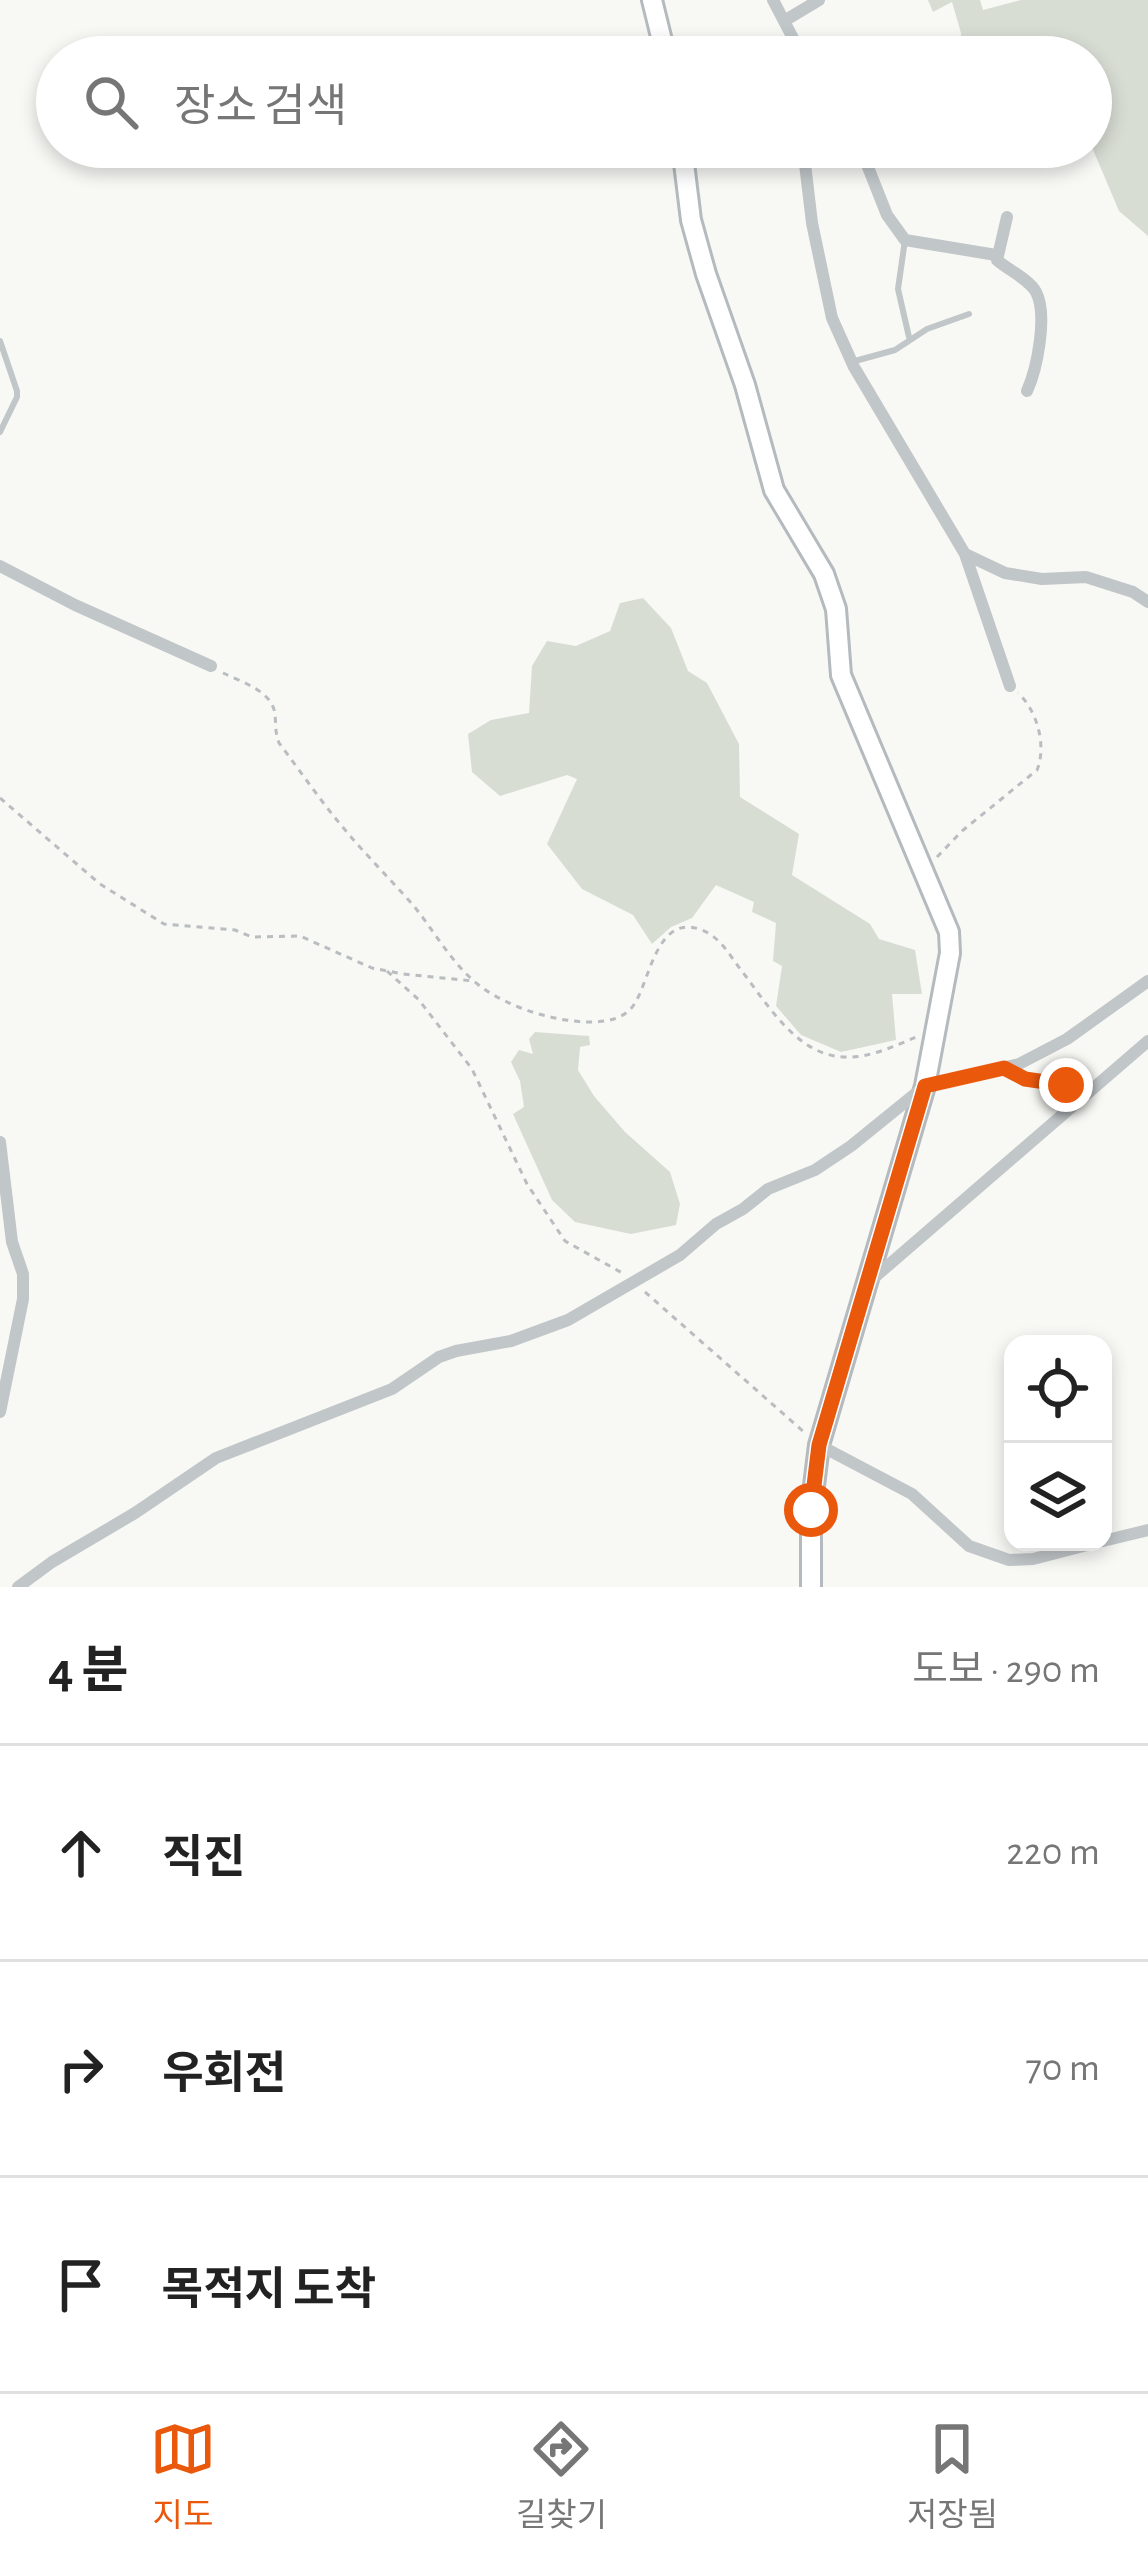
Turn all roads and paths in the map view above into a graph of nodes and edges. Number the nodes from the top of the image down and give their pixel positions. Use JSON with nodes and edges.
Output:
{"nodes":[{"id":1,"x":652,"y":0,"type":"edge"},
{"id":2,"x":772,"y":0,"type":"edge"},
{"id":3,"x":819,"y":0,"type":"edge"},
{"id":4,"x":784,"y":21,"type":"junction"},
{"id":5,"x":661,"y":36,"type":"edge"},
{"id":6,"x":790,"y":36,"type":"edge"},
{"id":7,"x":685,"y":168,"type":"edge"},
{"id":8,"x":805,"y":168,"type":"edge"},
{"id":9,"x":868,"y":168,"type":"edge"},
{"id":10,"x":1006,"y":217,"type":"dead end"},
{"id":11,"x":905,"y":240,"type":"junction"},
{"id":12,"x":996,"y":255,"type":"junction"},
{"id":13,"x":969,"y":314,"type":"dead end"},
{"id":14,"x":910,"y":338,"type":"junction"},
{"id":15,"x":0,"y":341,"type":"edge"},
{"id":16,"x":852,"y":362,"type":"junction"},
{"id":17,"x":1027,"y":391,"type":"dead end"},
{"id":18,"x":0,"y":432,"type":"edge"},
{"id":19,"x":965,"y":554,"type":"junction"},
{"id":20,"x":0,"y":566,"type":"edge"},
{"id":21,"x":1148,"y":602,"type":"edge"},
{"id":22,"x":211,"y":667,"type":"joint"},
{"id":23,"x":1010,"y":686,"type":"joint"},
{"id":24,"x":0,"y":798,"type":"edge"},
{"id":25,"x":923,"y":872,"type":"junction"},
{"id":26,"x":387,"y":970,"type":"junction"},
{"id":27,"x":475,"y":981,"type":"junction"},
{"id":28,"x":1148,"y":981,"type":"edge"},
{"id":29,"x":935,"y":1028,"type":"junction"},
{"id":30,"x":1148,"y":1041,"type":"edge"},
{"id":31,"x":1004,"y":1068,"type":"junction"},
{"id":32,"x":1100,"y":1083,"type":"junction"},
{"id":33,"x":925,"y":1086,"type":"junction"},
{"id":34,"x":0,"y":1142,"type":"edge"},
{"id":35,"x":634,"y":1282,"type":"junction"},
{"id":36,"x":868,"y":1283,"type":"junction"},
{"id":37,"x":0,"y":1412,"type":"edge"},
{"id":38,"x":819,"y":1445,"type":"junction"},
{"id":39,"x":1148,"y":1530,"type":"edge"},
{"id":40,"x":1112,"y":1538,"type":"edge"},
{"id":41,"x":1063,"y":1551,"type":"edge"},
{"id":42,"x":18,"y":1587,"type":"edge"},
{"id":43,"x":811,"y":1587,"type":"edge"}],
"edges":[{"from":1,"to":5,"type":"street"},
{"from":2,"to":4,"type":"street"},
{"from":3,"to":4,"type":"street"},
{"from":4,"to":6,"type":"street"},
{"from":7,"to":25,"type":"street"},
{"from":8,"to":16,"type":"street"},
{"from":9,"to":11,"type":"street"},
{"from":10,"to":12,"type":"street"},
{"from":11,"to":12,"type":"street"},
{"from":11,"to":14,"type":"lane"},
{"from":12,"to":17,"type":"street"},
{"from":13,"to":14,"type":"lane"},
{"from":14,"to":16,"type":"lane"},
{"from":15,"to":18,"type":"lane"},
{"from":16,"to":19,"type":"street"},
{"from":19,"to":21,"type":"street"},
{"from":19,"to":23,"type":"street"},
{"from":20,"to":22,"type":"street"},
{"from":22,"to":27,"type":"path"},
{"from":23,"to":25,"type":"path"},
{"from":24,"to":26,"type":"path"},
{"from":25,"to":29,"type":"street"},
{"from":26,"to":27,"type":"path"},
{"from":26,"to":35,"type":"path"},
{"from":27,"to":29,"type":"path"},
{"from":28,"to":31,"type":"street"},
{"from":29,"to":33,"type":"street"},
{"from":30,"to":32,"type":"street"},
{"from":31,"to":32,"type":"path"},
{"from":31,"to":33,"type":"street"},
{"from":32,"to":36,"type":"street"},
{"from":33,"to":35,"type":"street"},
{"from":33,"to":36,"type":"street"},
{"from":34,"to":37,"type":"street"},
{"from":35,"to":38,"type":"path"},
{"from":35,"to":42,"type":"street"},
{"from":36,"to":38,"type":"street"},
{"from":38,"to":41,"type":"street"},
{"from":38,"to":43,"type":"street"},
{"from":39,"to":40,"type":"street"}]}
